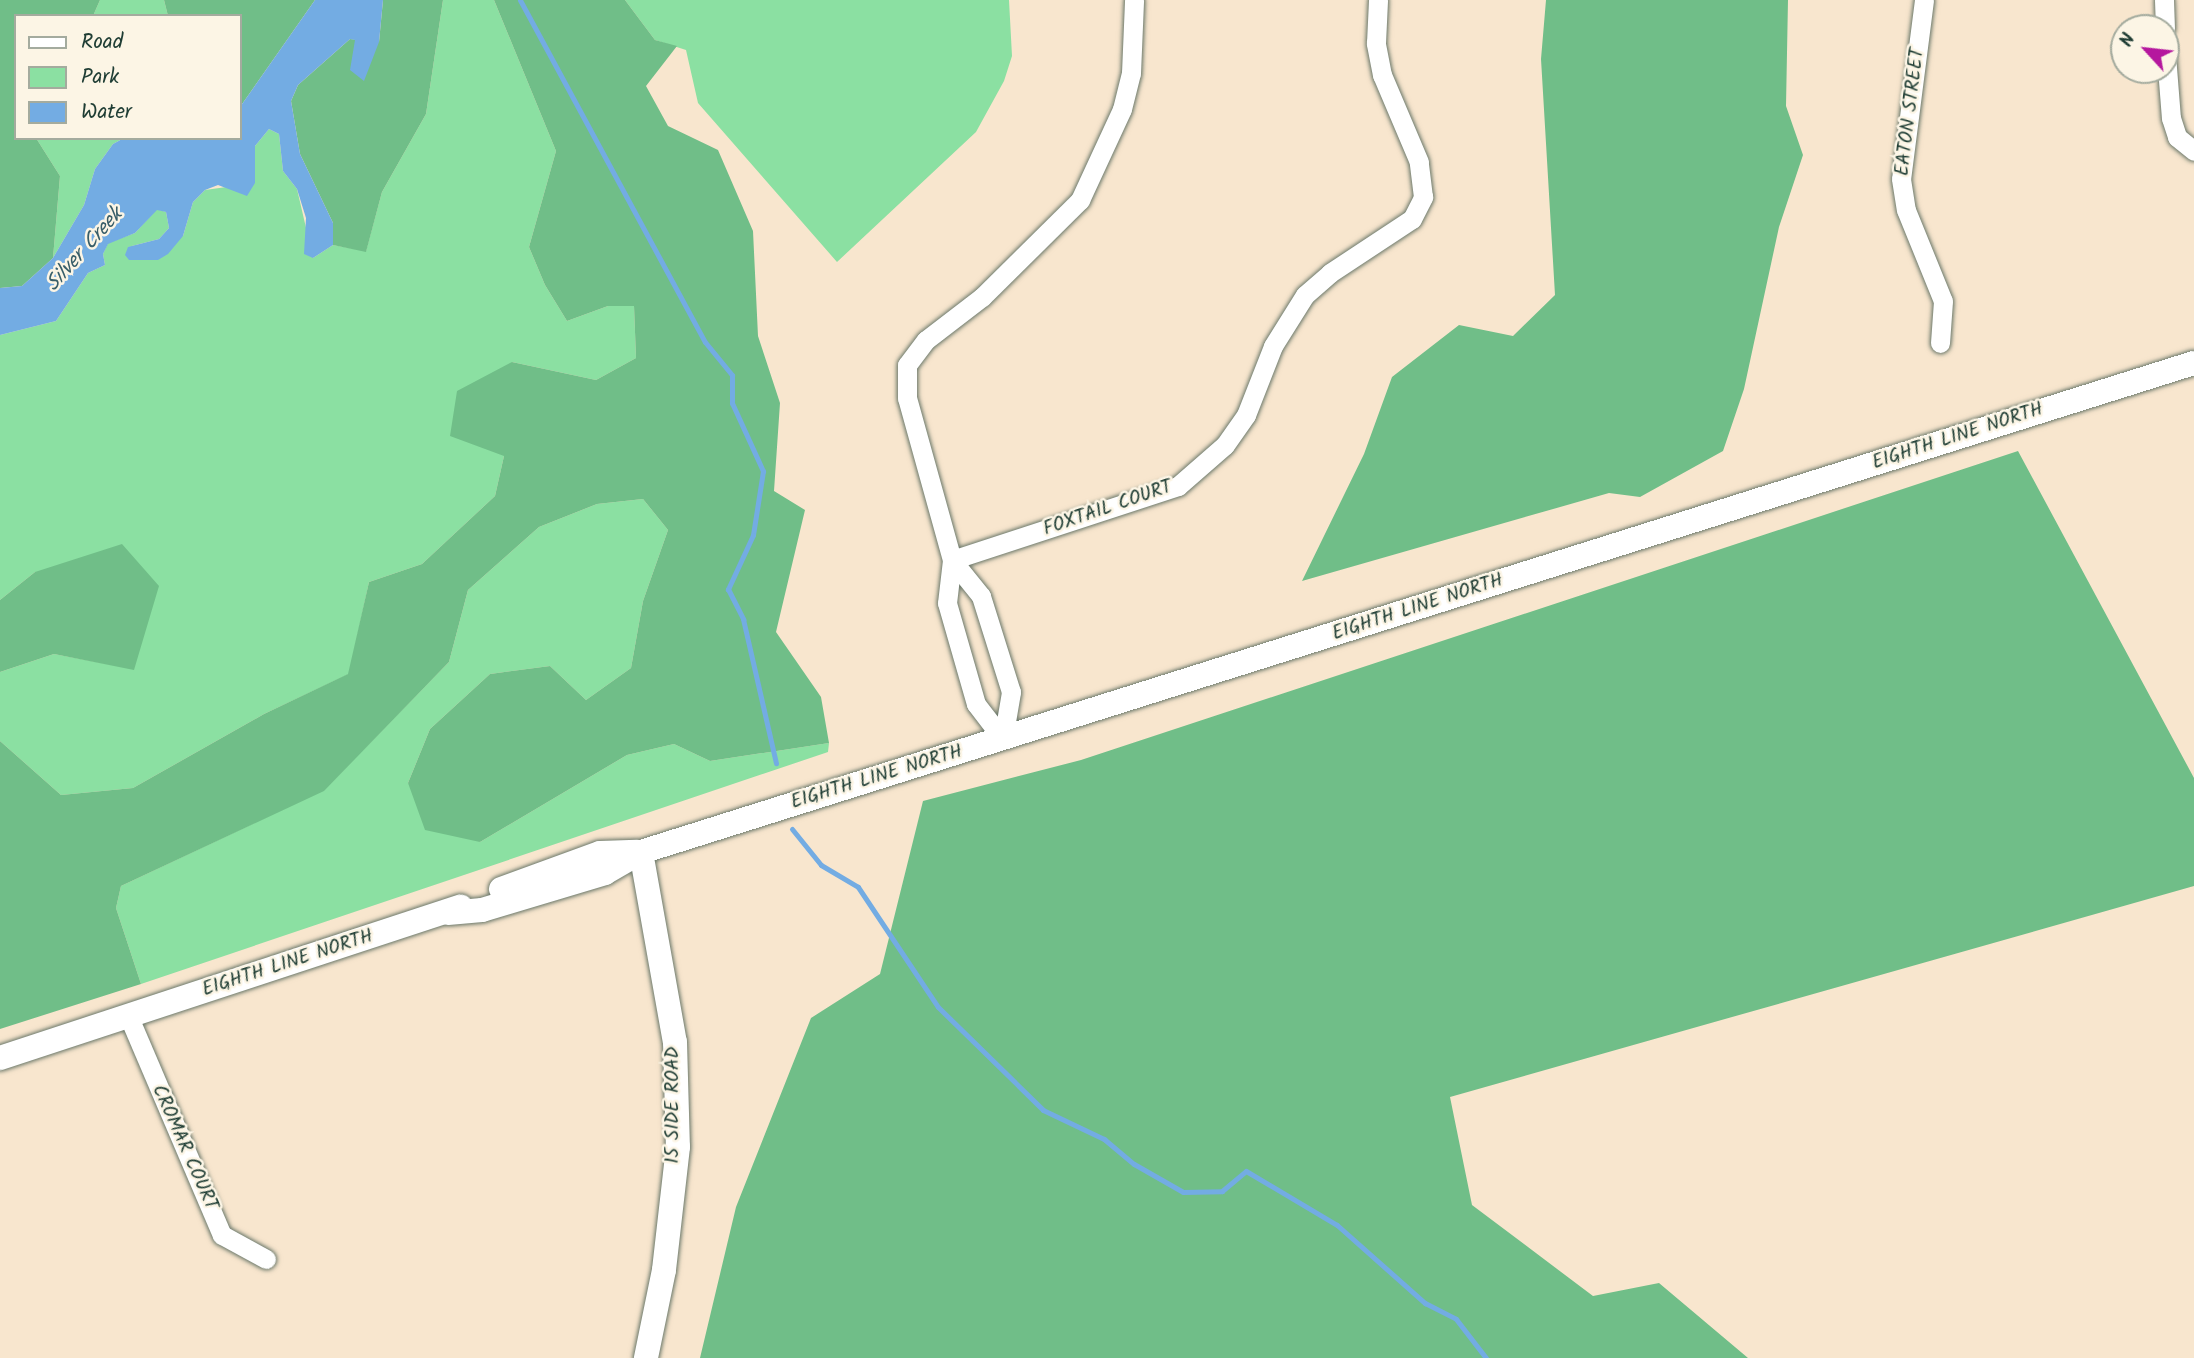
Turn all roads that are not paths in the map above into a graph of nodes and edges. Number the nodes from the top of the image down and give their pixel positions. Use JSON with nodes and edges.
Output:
{"nodes":[{"id":1,"x":1134,"y":0,"type":"edge"},
{"id":2,"x":1378,"y":0,"type":"edge"},
{"id":3,"x":1924,"y":0,"type":"edge"},
{"id":4,"x":2168,"y":84,"type":"edge"},
{"id":5,"x":2194,"y":151,"type":"edge"},
{"id":6,"x":1940,"y":343,"type":"dead end"},
{"id":7,"x":2194,"y":363,"type":"edge"},
{"id":8,"x":953,"y":560,"type":"junction"},
{"id":9,"x":1003,"y":739,"type":"junction"},
{"id":10,"x":641,"y":852,"type":"junction"},
{"id":11,"x":128,"y":1015,"type":"junction"},
{"id":12,"x":0,"y":1058,"type":"edge"},
{"id":13,"x":266,"y":1259,"type":"dead end"},
{"id":14,"x":646,"y":1358,"type":"edge"}],
"edges":[{"from":1,"to":8,"type":"street"},
{"from":2,"to":8,"type":"street","name":"FOXTAIL COURT"},
{"from":3,"to":6,"type":"street","name":"EATON STREET"},
{"from":4,"to":5,"type":"street"},
{"from":7,"to":9,"type":"street","name":"EIGHTH LINE NORTH"},
{"from":8,"to":9,"type":"street"},
{"from":8,"to":9,"type":"street"},
{"from":9,"to":10,"type":"street","name":"EIGHTH LINE NORTH"},
{"from":10,"to":11,"type":"street","name":"EIGHTH LINE NORTH"},
{"from":10,"to":14,"type":"street","name":"15 SIDE ROAD"},
{"from":11,"to":12,"type":"street","name":"EIGHTH LINE NORTH"},
{"from":11,"to":13,"type":"street","name":"CROMAR COURT"}]}
